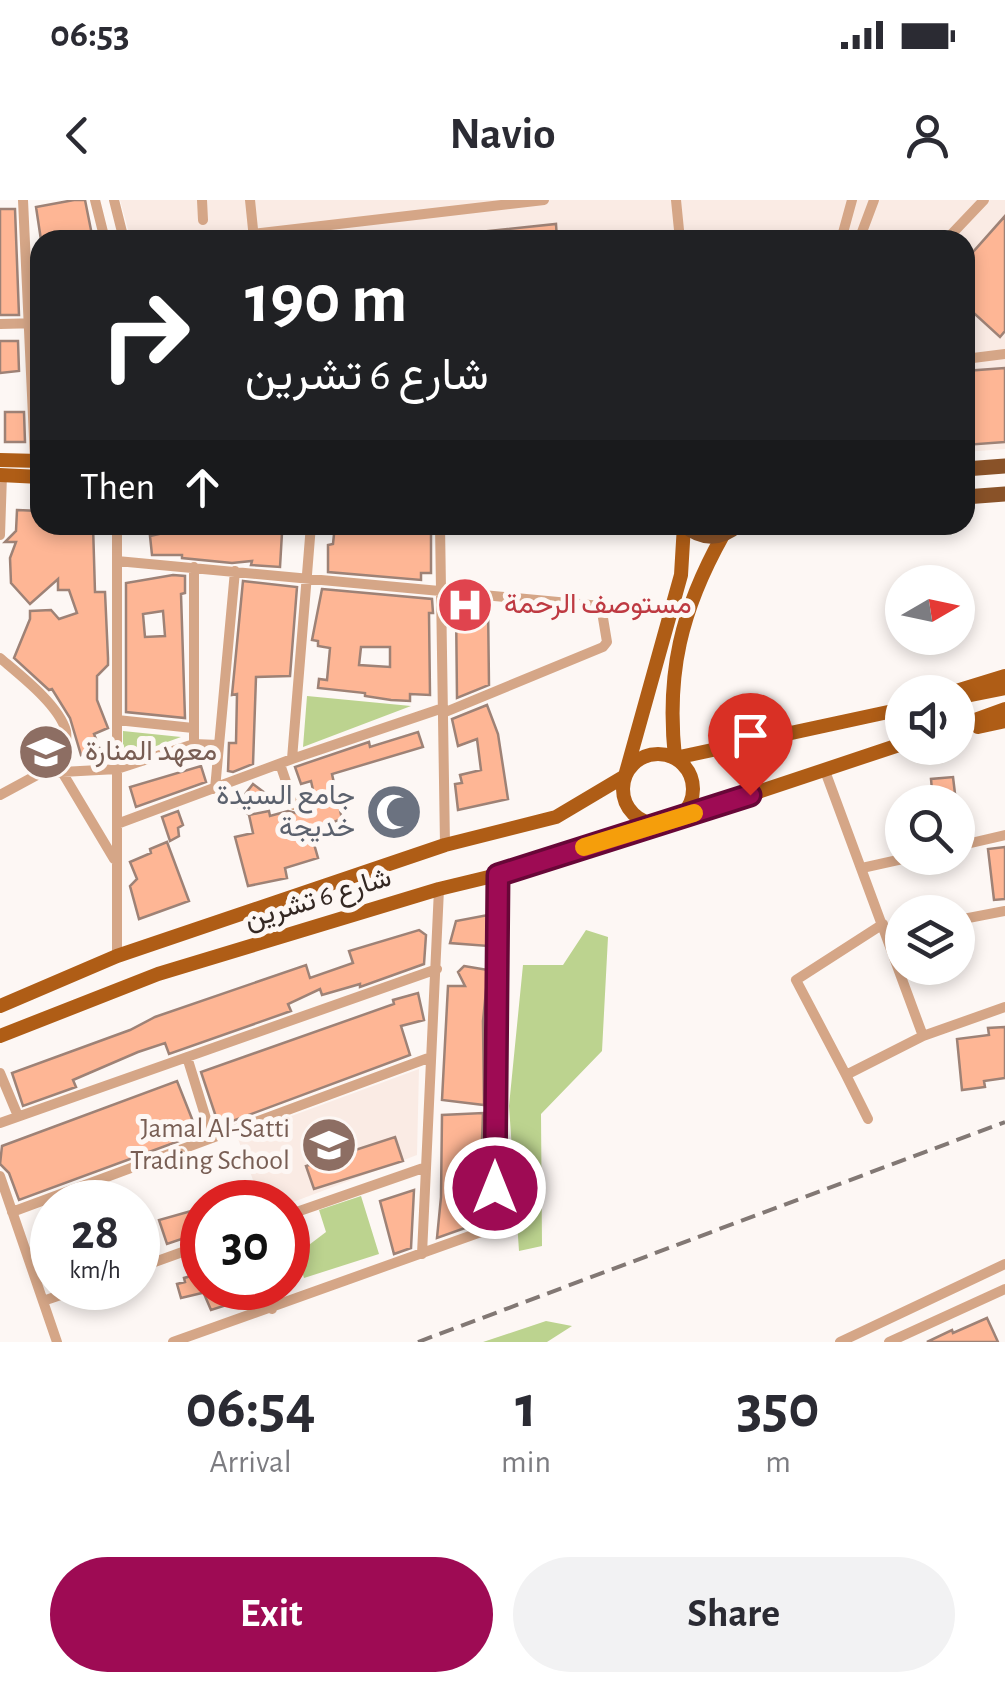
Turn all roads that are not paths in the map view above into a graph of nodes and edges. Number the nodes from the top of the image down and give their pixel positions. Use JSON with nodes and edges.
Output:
{"nodes":[{"id":1,"x":23,"y":200,"type":"edge"},
{"id":2,"x":95,"y":200,"type":"edge"},
{"id":3,"x":114,"y":200,"type":"edge"},
{"id":4,"x":202,"y":200,"type":"edge"},
{"id":5,"x":250,"y":200,"type":"edge"},
{"id":6,"x":544,"y":200,"type":"edge"},
{"id":7,"x":676,"y":200,"type":"edge"},
{"id":8,"x":852,"y":200,"type":"edge"},
{"id":9,"x":874,"y":200,"type":"edge"},
{"id":10,"x":984,"y":200,"type":"edge"},
{"id":11,"x":203,"y":220,"type":"dead end"},
{"id":12,"x":102,"y":230,"type":"edge"},
{"id":13,"x":122,"y":230,"type":"edge"},
{"id":14,"x":253,"y":230,"type":"edge"},
{"id":15,"x":309,"y":230,"type":"edge"},
{"id":16,"x":679,"y":230,"type":"edge"},
{"id":17,"x":844,"y":230,"type":"edge"},
{"id":18,"x":863,"y":230,"type":"edge"},
{"id":19,"x":956,"y":230,"type":"edge"},
{"id":20,"x":30,"y":278,"type":"edge"},
{"id":21,"x":30,"y":323,"type":"edge"},
{"id":22,"x":0,"y":324,"type":"edge"},
{"id":23,"x":1005,"y":354,"type":"edge"},
{"id":24,"x":975,"y":358,"type":"edge"},
{"id":25,"x":30,"y":462,"type":"edge"},
{"id":26,"x":1005,"y":466,"type":"edge"},
{"id":27,"x":975,"y":468,"type":"edge"},
{"id":28,"x":1,"y":470,"type":"edge"},
{"id":29,"x":30,"y":474,"type":"edge"},
{"id":30,"x":1005,"y":494,"type":"edge"},
{"id":31,"x":975,"y":496,"type":"edge"},
{"id":32,"x":0,"y":535,"type":"edge"},
{"id":33,"x":116,"y":535,"type":"edge"},
{"id":34,"x":310,"y":535,"type":"edge"},
{"id":35,"x":440,"y":535,"type":"edge"},
{"id":36,"x":683,"y":535,"type":"edge"},
{"id":37,"x":700,"y":535,"type":"edge"},
{"id":38,"x":723,"y":535,"type":"joint"},
{"id":39,"x":116,"y":561,"type":"junction"},
{"id":40,"x":194,"y":568,"type":"junction"},
{"id":41,"x":234,"y":571,"type":"junction"},
{"id":42,"x":306,"y":578,"type":"junction"},
{"id":43,"x":441,"y":590,"type":"junction"},
{"id":44,"x":0,"y":658,"type":"edge"},
{"id":45,"x":1005,"y":676,"type":"edge"},
{"id":46,"x":975,"y":687,"type":"edge"},
{"id":47,"x":1005,"y":688,"type":"edge"},
{"id":48,"x":975,"y":692,"type":"edge"},
{"id":49,"x":1005,"y":710,"type":"edge"},
{"id":50,"x":443,"y":711,"type":"junction"},
{"id":51,"x":885,"y":713,"type":"edge"},
{"id":52,"x":116,"y":720,"type":"junction"},
{"id":53,"x":975,"y":721,"type":"edge"},
{"id":54,"x":1005,"y":721,"type":"edge"},
{"id":55,"x":975,"y":725,"type":"edge"},
{"id":56,"x":193,"y":728,"type":"junction"},
{"id":57,"x":194,"y":744,"type":"junction"},
{"id":58,"x":218,"y":745,"type":"junction"},
{"id":59,"x":885,"y":750,"type":"edge"},
{"id":60,"x":674,"y":758,"type":"junction"},
{"id":61,"x":292,"y":759,"type":"junction"},
{"id":62,"x":280,"y":764,"type":"junction"},
{"id":63,"x":117,"y":769,"type":"junction"},
{"id":64,"x":826,"y":771,"type":"junction"},
{"id":65,"x":62,"y":772,"type":"junction"},
{"id":66,"x":626,"y":776,"type":"junction"},
{"id":67,"x":214,"y":789,"type":"junction"},
{"id":68,"x":0,"y":795,"type":"edge"},
{"id":69,"x":294,"y":805,"type":"dead end"},
{"id":70,"x":674,"y":820,"type":"junction"},
{"id":71,"x":117,"y":824,"type":"junction"},
{"id":72,"x":656,"y":824,"type":"junction"},
{"id":73,"x":1005,"y":835,"type":"edge"},
{"id":74,"x":975,"y":842,"type":"edge"},
{"id":75,"x":445,"y":844,"type":"junction"},
{"id":76,"x":117,"y":863,"type":"junction"},
{"id":77,"x":885,"y":863,"type":"edge"},
{"id":78,"x":862,"y":868,"type":"junction"},
{"id":79,"x":498,"y":875,"type":"junction"},
{"id":80,"x":439,"y":888,"type":"junction"},
{"id":81,"x":1005,"y":911,"type":"edge"},
{"id":82,"x":975,"y":917,"type":"edge"},
{"id":83,"x":884,"y":928,"type":"junction"},
{"id":84,"x":117,"y":956,"type":"junction"},
{"id":85,"x":437,"y":969,"type":"junction"},
{"id":86,"x":0,"y":1006,"type":"edge"},
{"id":87,"x":1005,"y":1007,"type":"edge"},
{"id":88,"x":0,"y":1036,"type":"edge"},
{"id":89,"x":923,"y":1036,"type":"junction"},
{"id":90,"x":187,"y":1057,"type":"junction"},
{"id":91,"x":431,"y":1057,"type":"junction"},
{"id":92,"x":0,"y":1073,"type":"edge"},
{"id":93,"x":846,"y":1075,"type":"junction"},
{"id":94,"x":18,"y":1116,"type":"junction"},
{"id":95,"x":868,"y":1119,"type":"dead end"},
{"id":96,"x":0,"y":1123,"type":"edge"},
{"id":97,"x":212,"y":1138,"type":"junction"},
{"id":98,"x":426,"y":1167,"type":"junction"},
{"id":99,"x":0,"y":1176,"type":"edge"},
{"id":100,"x":310,"y":1207,"type":"edge"},
{"id":101,"x":12,"y":1212,"type":"junction"},
{"id":102,"x":422,"y":1254,"type":"junction"},
{"id":103,"x":1005,"y":1264,"type":"edge"},
{"id":104,"x":30,"y":1265,"type":"edge"},
{"id":105,"x":1005,"y":1289,"type":"edge"},
{"id":106,"x":310,"y":1295,"type":"edge"},
{"id":107,"x":45,"y":1310,"type":"edge"},
{"id":108,"x":269,"y":1310,"type":"edge"},
{"id":109,"x":56,"y":1342,"type":"edge"},
{"id":110,"x":173,"y":1342,"type":"edge"},
{"id":111,"x":840,"y":1342,"type":"edge"},
{"id":112,"x":889,"y":1342,"type":"edge"}],
"edges":[{"from":1,"to":20,"type":"street"},
{"from":2,"to":12,"type":"street"},
{"from":3,"to":13,"type":"street"},
{"from":4,"to":11,"type":"street"},
{"from":5,"to":14,"type":"street"},
{"from":6,"to":15,"type":"street"},
{"from":7,"to":16,"type":"street"},
{"from":8,"to":17,"type":"street"},
{"from":9,"to":18,"type":"street"},
{"from":10,"to":19,"type":"street"},
{"from":21,"to":22,"type":"street"},
{"from":23,"to":24,"type":"street"},
{"from":25,"to":28,"type":"main road"},
{"from":26,"to":27,"type":"highway"},
{"from":28,"to":29,"type":"main road"},
{"from":28,"to":32,"type":"street"},
{"from":30,"to":31,"type":"highway"},
{"from":33,"to":39,"type":"street"},
{"from":34,"to":42,"type":"street"},
{"from":35,"to":43,"type":"street"},
{"from":36,"to":66,"type":"main road"},
{"from":37,"to":38,"type":"highway"},
{"from":38,"to":60,"type":"main road"},
{"from":39,"to":40,"type":"street"},
{"from":39,"to":52,"type":"street"},
{"from":40,"to":41,"type":"street"},
{"from":40,"to":56,"type":"street"},
{"from":41,"to":42,"type":"street"},
{"from":41,"to":58,"type":"street"},
{"from":42,"to":43,"type":"street"},
{"from":42,"to":61,"type":"street"},
{"from":43,"to":50,"type":"street"},
{"from":43,"to":50,"type":"street"},
{"from":44,"to":65,"type":"street"},
{"from":45,"to":46,"type":"main road"},
{"from":47,"to":48,"type":"main road"},
{"from":49,"to":53,"type":"main road"},
{"from":50,"to":61,"type":"street"},
{"from":50,"to":75,"type":"street"},
{"from":51,"to":60,"type":"main road"},
{"from":52,"to":56,"type":"street"},
{"from":52,"to":63,"type":"street"},
{"from":54,"to":55,"type":"main road"},
{"from":56,"to":57,"type":"street"},
{"from":57,"to":58,"type":"street"},
{"from":57,"to":63,"type":"street"},
{"from":58,"to":67,"type":"street"},
{"from":59,"to":64,"type":"main road"},
{"from":60,"to":66,"type":"main road"},
{"from":60,"to":70,"type":"main road"},
{"from":61,"to":62,"type":"street"},
{"from":62,"to":67,"type":"street"},
{"from":62,"to":69,"type":"street"},
{"from":63,"to":65,"type":"street"},
{"from":63,"to":71,"type":"street"},
{"from":64,"to":70,"type":"main road"},
{"from":64,"to":78,"type":"street"},
{"from":65,"to":68,"type":"street"},
{"from":65,"to":76,"type":"street"},
{"from":66,"to":72,"type":"main road"},
{"from":66,"to":75,"type":"main road","name":"شارع 6 تشرين"},
{"from":67,"to":71,"type":"street"},
{"from":70,"to":72,"type":"main road"},
{"from":71,"to":76,"type":"street"},
{"from":72,"to":79,"type":"main road","name":"شارع 6 تشرين"},
{"from":73,"to":74,"type":"street"},
{"from":75,"to":84,"type":"main road","name":"شارع 6 تشرين"},
{"from":76,"to":84,"type":"street"},
{"from":77,"to":78,"type":"street"},
{"from":78,"to":83,"type":"street"},
{"from":79,"to":80,"type":"main road","name":"شارع 6 تشرين"},
{"from":79,"to":102,"type":"street"},
{"from":80,"to":85,"type":"street"},
{"from":80,"to":88,"type":"main road","name":"شارع 6 تشرين"},
{"from":81,"to":82,"type":"street"},
{"from":83,"to":89,"type":"street"},
{"from":83,"to":93,"type":"street"},
{"from":84,"to":86,"type":"main road","name":"شارع 6 تشرين"},
{"from":85,"to":90,"type":"street"},
{"from":85,"to":91,"type":"street"},
{"from":87,"to":89,"type":"street"},
{"from":89,"to":93,"type":"street"},
{"from":90,"to":94,"type":"street"},
{"from":90,"to":97,"type":"street"},
{"from":91,"to":97,"type":"street"},
{"from":91,"to":98,"type":"street"},
{"from":92,"to":94,"type":"street"},
{"from":93,"to":95,"type":"street"},
{"from":94,"to":96,"type":"street"},
{"from":97,"to":101,"type":"street"},
{"from":98,"to":100,"type":"street"},
{"from":98,"to":102,"type":"street"},
{"from":99,"to":101,"type":"street"},
{"from":101,"to":104,"type":"street"},
{"from":102,"to":106,"type":"street"},
{"from":103,"to":111,"type":"street"},
{"from":105,"to":112,"type":"street"},
{"from":107,"to":109,"type":"street"},
{"from":108,"to":110,"type":"street"}]}
